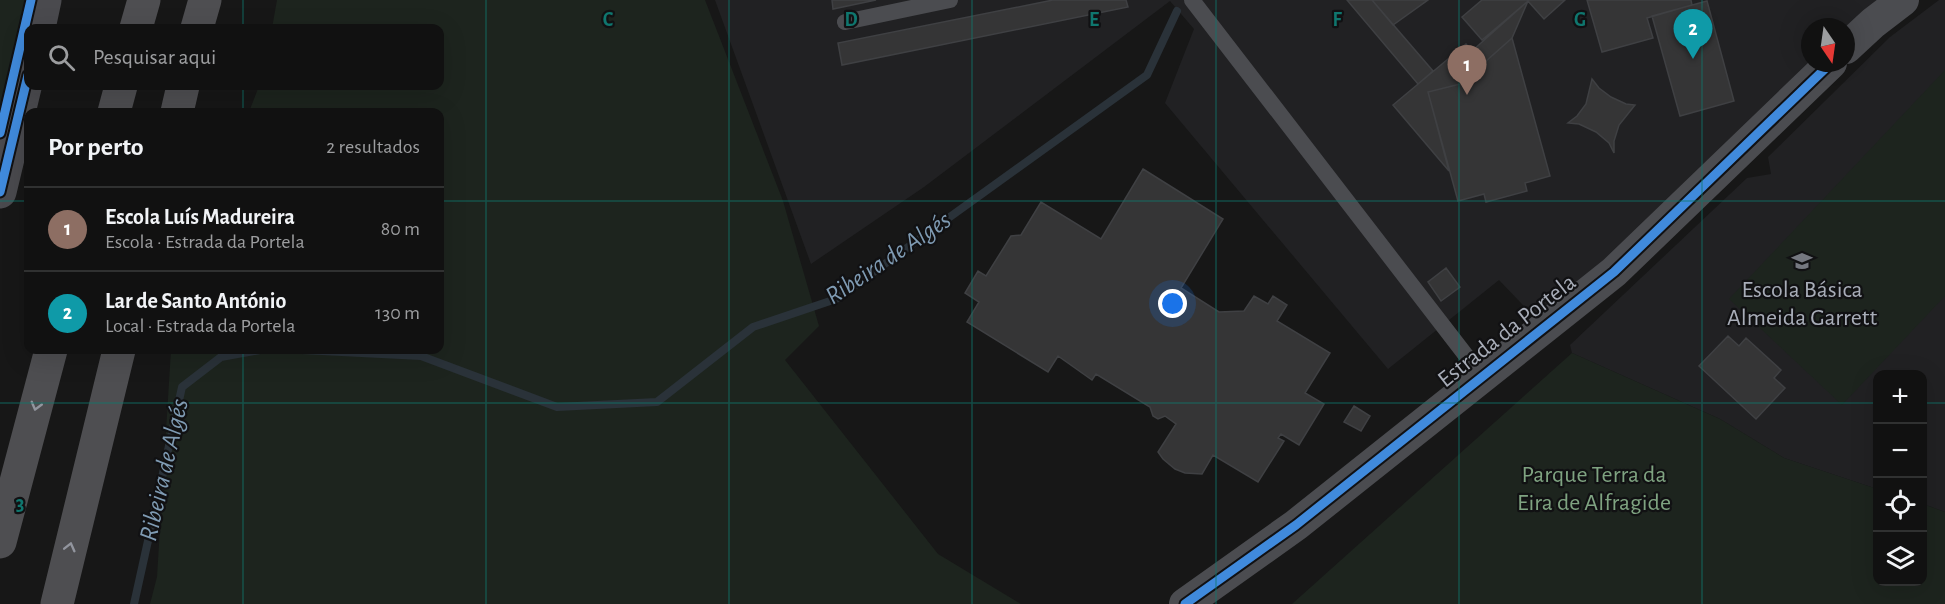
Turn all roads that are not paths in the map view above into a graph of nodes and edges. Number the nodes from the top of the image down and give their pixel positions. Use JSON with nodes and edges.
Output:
{"nodes":[{"id":1,"x":45,"y":0,"type":"edge"},
{"id":2,"x":205,"y":0,"type":"edge"},
{"id":3,"x":950,"y":0,"type":"edge"},
{"id":4,"x":1192,"y":0,"type":"edge"},
{"id":5,"x":1903,"y":0,"type":"edge"},
{"id":6,"x":844,"y":22,"type":"dead end"},
{"id":7,"x":40,"y":24,"type":"edge"},
{"id":8,"x":198,"y":24,"type":"edge"},
{"id":9,"x":1855,"y":40,"type":"edge"},
{"id":10,"x":1822,"y":72,"type":"edge"},
{"id":11,"x":24,"y":90,"type":"edge"},
{"id":12,"x":120,"y":90,"type":"edge"},
{"id":13,"x":182,"y":90,"type":"edge"},
{"id":14,"x":115,"y":108,"type":"edge"},
{"id":15,"x":178,"y":108,"type":"edge"},
{"id":16,"x":0,"y":192,"type":"edge"},
{"id":17,"x":50,"y":354,"type":"edge"},
{"id":18,"x":117,"y":354,"type":"edge"},
{"id":19,"x":1481,"y":375,"type":"junction"},
{"id":20,"x":0,"y":542,"type":"edge"},
{"id":21,"x":57,"y":604,"type":"edge"},
{"id":22,"x":1185,"y":604,"type":"edge"}],
"edges":[{"from":1,"to":7,"type":"street"},
{"from":2,"to":8,"type":"highway"},
{"from":3,"to":6,"type":"lane"},
{"from":4,"to":19,"type":"lane"},
{"from":5,"to":9,"type":"street"},
{"from":10,"to":19,"type":"street","name":"Estrada da Portela"},
{"from":11,"to":16,"type":"street"},
{"from":12,"to":14,"type":"highway"},
{"from":13,"to":15,"type":"highway"},
{"from":17,"to":20,"type":"highway","one_way":true},
{"from":21,"to":18,"type":"highway","one_way":true},
{"from":19,"to":22,"type":"street","name":"Estrada da Portela"}]}
